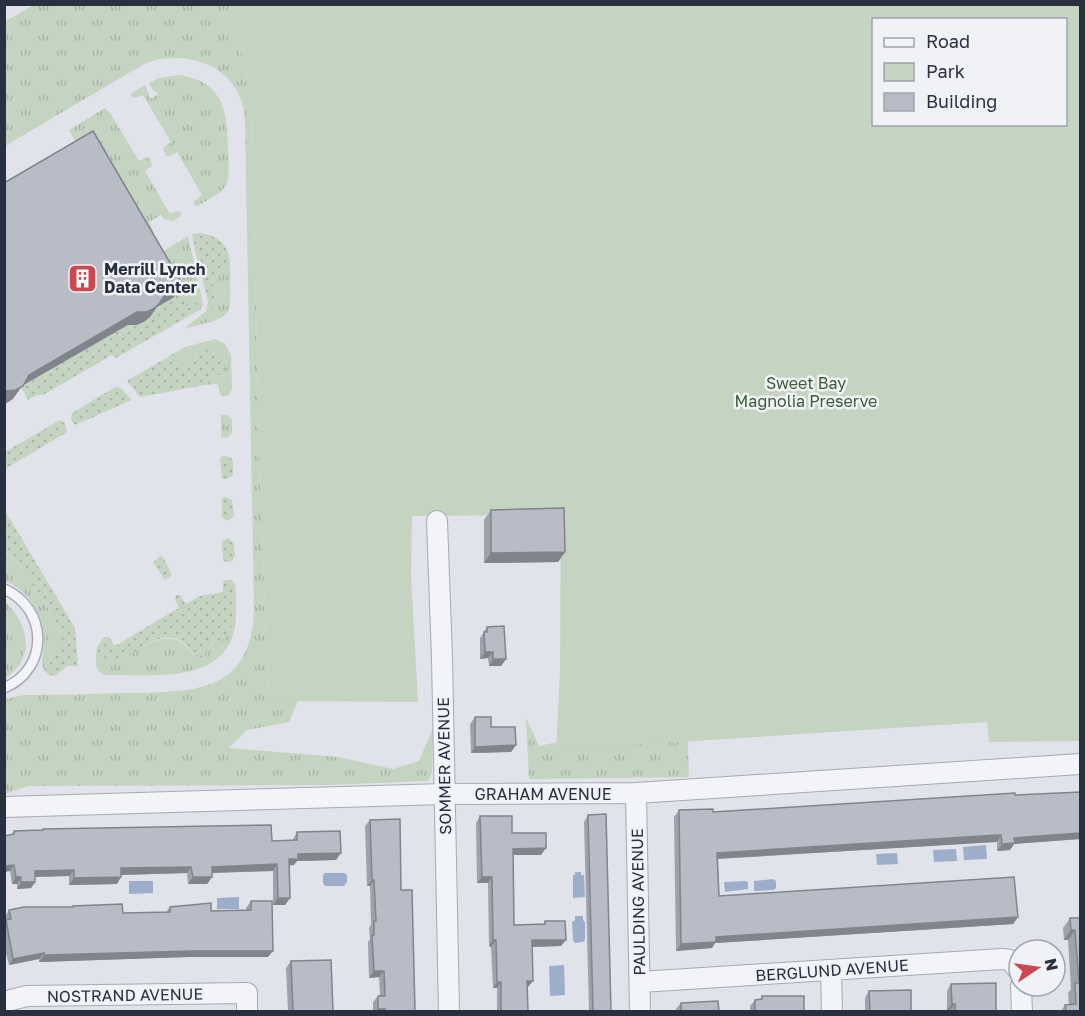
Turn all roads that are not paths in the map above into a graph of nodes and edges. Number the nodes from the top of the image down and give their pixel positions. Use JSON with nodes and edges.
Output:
{"nodes":[{"id":1,"x":437,"y":521,"type":"dead end"},
{"id":2,"x":4,"y":589,"type":"edge"},
{"id":3,"x":4,"y":688,"type":"edge"},
{"id":4,"x":1080,"y":764,"type":"edge"},
{"id":5,"x":636,"y":793,"type":"junction"},
{"id":6,"x":444,"y":794,"type":"junction"},
{"id":7,"x":4,"y":807,"type":"edge"},
{"id":8,"x":1007,"y":960,"type":"edge"},
{"id":9,"x":831,"y":970,"type":"junction"},
{"id":10,"x":640,"y":982,"type":"junction"},
{"id":11,"x":247,"y":1002,"type":"edge"},
{"id":12,"x":4,"y":1004,"type":"edge"},
{"id":13,"x":449,"y":1011,"type":"edge"},
{"id":14,"x":640,"y":1011,"type":"edge"},
{"id":15,"x":832,"y":1011,"type":"edge"}],
"edges":[{"from":1,"to":6,"type":"street","name":"SOMMER AVENUE"},
{"from":2,"to":3,"type":"lane"},
{"from":4,"to":5,"type":"street","name":"GRAHAM AVENUE"},
{"from":5,"to":6,"type":"street","name":"GRAHAM AVENUE"},
{"from":5,"to":10,"type":"street","name":"PAULDING AVENUE"},
{"from":6,"to":7,"type":"street","name":"GRAHAM AVENUE"},
{"from":6,"to":13,"type":"street","name":"SOMMER AVENUE"},
{"from":8,"to":9,"type":"street","name":"BERGLUND AVENUE"},
{"from":9,"to":10,"type":"street","name":"BERGLUND AVENUE"},
{"from":9,"to":15,"type":"street"},
{"from":10,"to":14,"type":"street","name":"PAULDING AVENUE"},
{"from":11,"to":12,"type":"street","name":"NOSTRAND AVENUE"}]}
